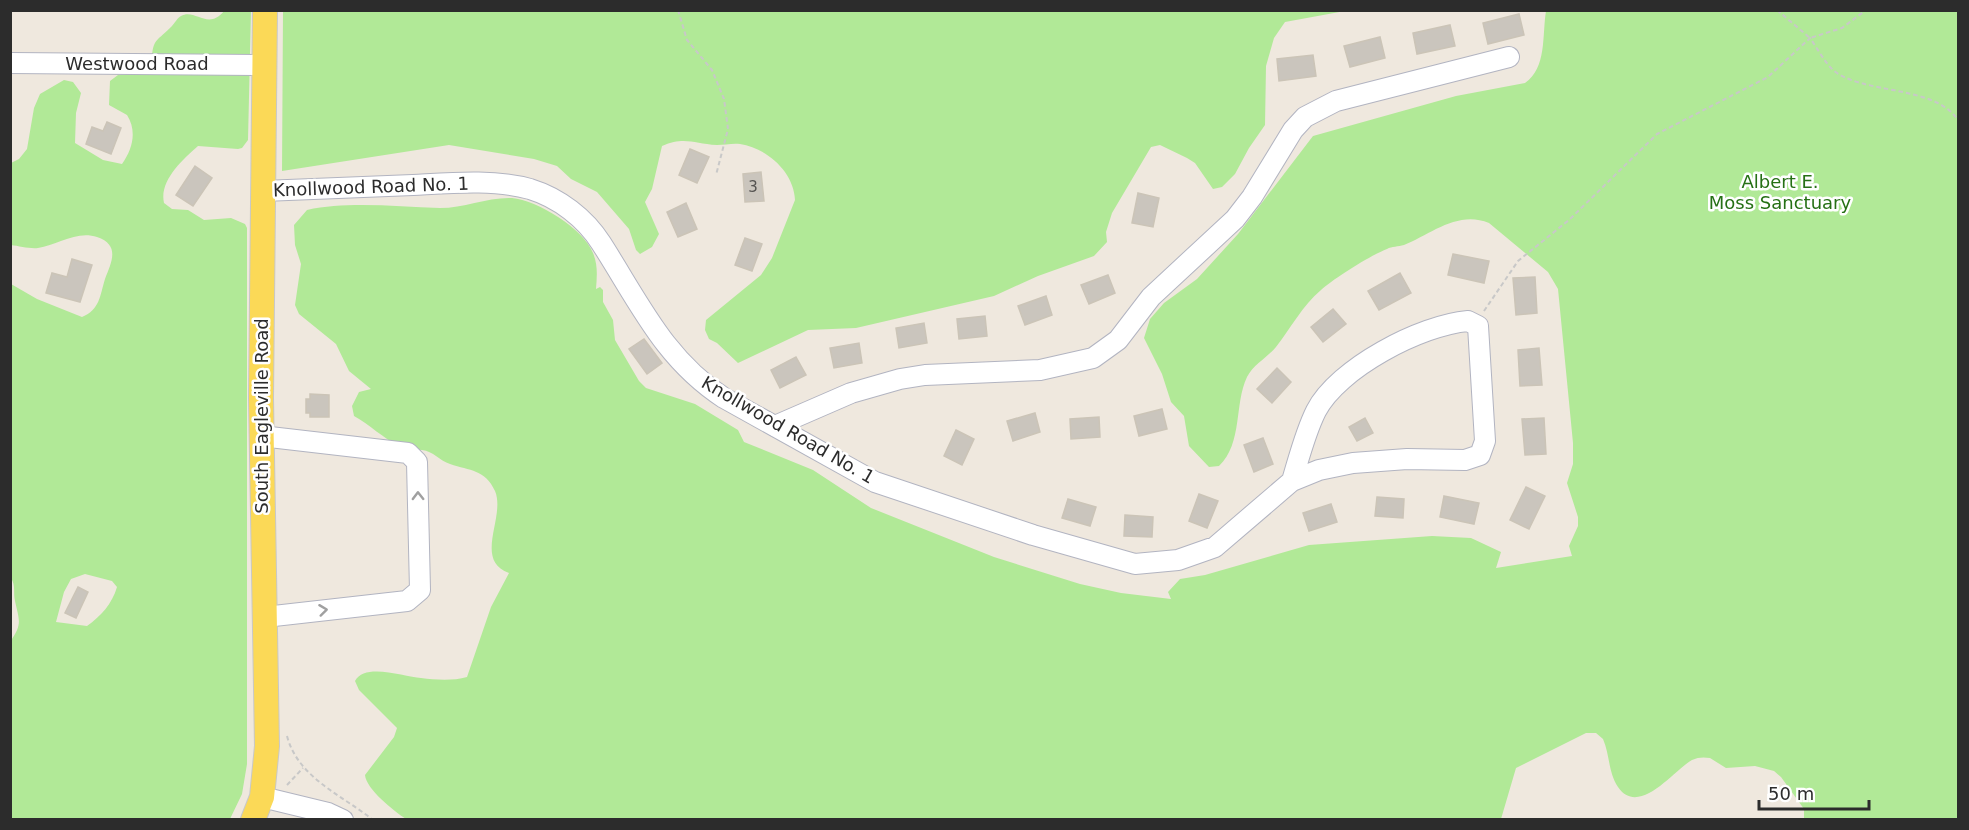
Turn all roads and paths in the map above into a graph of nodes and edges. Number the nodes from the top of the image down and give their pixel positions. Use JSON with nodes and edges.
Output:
{"nodes":[{"id":1,"x":265,"y":10,"type":"edge"},
{"id":2,"x":678,"y":10,"type":"edge"},
{"id":3,"x":1777,"y":10,"type":"edge"},
{"id":4,"x":1866,"y":10,"type":"edge"},
{"id":5,"x":1810,"y":38,"type":"junction"},
{"id":6,"x":1509,"y":57,"type":"dead end"},
{"id":7,"x":10,"y":63,"type":"edge"},
{"id":8,"x":264,"y":65,"type":"junction"},
{"id":9,"x":1959,"y":120,"type":"edge"},
{"id":10,"x":716,"y":175,"type":"dead end"},
{"id":11,"x":263,"y":191,"type":"junction"},
{"id":12,"x":1475,"y":323,"type":"junction"},
{"id":13,"x":775,"y":426,"type":"junction"},
{"id":14,"x":261,"y":436,"type":"junction"},
{"id":15,"x":1292,"y":481,"type":"junction"},
{"id":16,"x":265,"y":617,"type":"junction"},
{"id":17,"x":287,"y":726,"type":"dead end"},
{"id":18,"x":303,"y":768,"type":"junction"},
{"id":19,"x":272,"y":799,"type":"junction"},
{"id":20,"x":253,"y":819,"type":"edge"},
{"id":21,"x":343,"y":819,"type":"edge"},
{"id":22,"x":373,"y":819,"type":"edge"}],
"edges":[{"from":1,"to":8,"type":"main road","name":"South Eagleville Road"},
{"from":2,"to":10,"type":"path"},
{"from":3,"to":5,"type":"path"},
{"from":4,"to":5,"type":"path"},
{"from":5,"to":9,"type":"path"},
{"from":5,"to":12,"type":"path"},
{"from":6,"to":13,"type":"street"},
{"from":7,"to":8,"type":"street","name":"Westwood Road"},
{"from":8,"to":11,"type":"main road","name":"South Eagleville Road"},
{"from":11,"to":13,"type":"street","name":"Knollwood Road No. 1"},
{"from":11,"to":14,"type":"main road","name":"South Eagleville Road"},
{"from":12,"to":15,"type":"street"},
{"from":12,"to":15,"type":"street","name":"Knollwood Road No. 1"},
{"from":13,"to":15,"type":"street","name":"Knollwood Road No. 1"},
{"from":14,"to":16,"type":"main road","name":"South Eagleville Road"},
{"from":16,"to":14,"type":"street","one_way":true},
{"from":16,"to":19,"type":"main road","name":"South Eagleville Road"},
{"from":17,"to":18,"type":"path"},
{"from":18,"to":19,"type":"path"},
{"from":18,"to":22,"type":"path"},
{"from":19,"to":20,"type":"main road","name":"South Eagleville Road"},
{"from":19,"to":21,"type":"street"}]}
